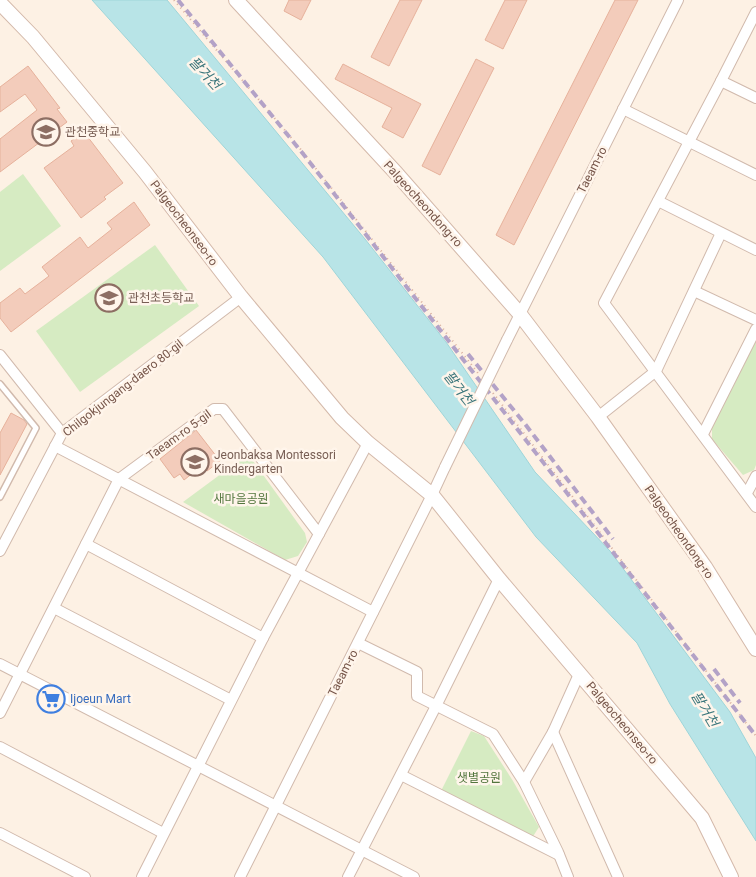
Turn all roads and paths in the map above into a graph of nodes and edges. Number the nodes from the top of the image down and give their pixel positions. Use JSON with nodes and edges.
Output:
{"nodes":[{"id":1,"x":174,"y":0,"type":"edge"},
{"id":2,"x":236,"y":0,"type":"edge"},
{"id":3,"x":678,"y":0,"type":"edge"},
{"id":4,"x":0,"y":3,"type":"edge"},
{"id":5,"x":756,"y":12,"type":"edge"},
{"id":6,"x":721,"y":81,"type":"junction"},
{"id":7,"x":756,"y":98,"type":"edge"},
{"id":8,"x":623,"y":109,"type":"junction"},
{"id":9,"x":690,"y":142,"type":"junction"},
{"id":10,"x":756,"y":175,"type":"edge"},
{"id":11,"x":658,"y":202,"type":"junction"},
{"id":12,"x":721,"y":233,"type":"junction"},
{"id":13,"x":756,"y":250,"type":"edge"},
{"id":14,"x":694,"y":291,"type":"junction"},
{"id":15,"x":241,"y":297,"type":"junction"},
{"id":16,"x":519,"y":313,"type":"junction"},
{"id":17,"x":756,"y":320,"type":"edge"},
{"id":18,"x":756,"y":329,"type":"edge"},
{"id":19,"x":0,"y":355,"type":"edge"},
{"id":20,"x":656,"y":371,"type":"junction"},
{"id":21,"x":482,"y":379,"type":"dead end"},
{"id":22,"x":0,"y":386,"type":"edge"},
{"id":23,"x":488,"y":386,"type":"dead end"},
{"id":24,"x":598,"y":417,"type":"junction"},
{"id":25,"x":62,"y":432,"type":"junction"},
{"id":26,"x":703,"y":434,"type":"junction"},
{"id":27,"x":368,"y":443,"type":"junction"},
{"id":28,"x":55,"y":446,"type":"junction"},
{"id":29,"x":756,"y":476,"type":"edge"},
{"id":30,"x":119,"y":479,"type":"junction"},
{"id":31,"x":747,"y":493,"type":"junction"},
{"id":32,"x":432,"y":495,"type":"junction"},
{"id":33,"x":0,"y":497,"type":"edge"},
{"id":34,"x":756,"y":506,"type":"edge"},
{"id":35,"x":319,"y":534,"type":"junction"},
{"id":36,"x":86,"y":544,"type":"junction"},
{"id":37,"x":0,"y":551,"type":"edge"},
{"id":38,"x":297,"y":573,"type":"junction"},
{"id":39,"x":499,"y":579,"type":"junction"},
{"id":40,"x":54,"y":608,"type":"junction"},
{"id":41,"x":373,"y":612,"type":"junction"},
{"id":42,"x":263,"y":638,"type":"junction"},
{"id":43,"x":358,"y":643,"type":"junction"},
{"id":44,"x":756,"y":649,"type":"edge"},
{"id":45,"x":0,"y":664,"type":"edge"},
{"id":46,"x":580,"y":672,"type":"junction"},
{"id":47,"x":20,"y":674,"type":"junction"},
{"id":48,"x":231,"y":700,"type":"junction"},
{"id":49,"x":436,"y":706,"type":"junction"},
{"id":50,"x":0,"y":713,"type":"edge"},
{"id":51,"x":553,"y":732,"type":"junction"},
{"id":52,"x":756,"y":736,"type":"edge"},
{"id":53,"x":0,"y":747,"type":"edge"},
{"id":54,"x":198,"y":766,"type":"junction"},
{"id":55,"x":401,"y":775,"type":"junction"},
{"id":56,"x":524,"y":782,"type":"junction"},
{"id":57,"x":276,"y":807,"type":"junction"},
{"id":58,"x":0,"y":833,"type":"edge"},
{"id":59,"x":163,"y":834,"type":"junction"},
{"id":60,"x":362,"y":850,"type":"junction"},
{"id":61,"x":559,"y":855,"type":"junction"},
{"id":62,"x":86,"y":877,"type":"edge"},
{"id":63,"x":142,"y":877,"type":"edge"},
{"id":64,"x":240,"y":877,"type":"edge"},
{"id":65,"x":348,"y":877,"type":"edge"},
{"id":66,"x":414,"y":877,"type":"edge"},
{"id":67,"x":568,"y":877,"type":"edge"},
{"id":68,"x":618,"y":877,"type":"edge"},
{"id":69,"x":731,"y":877,"type":"edge"}],
"edges":[{"from":1,"to":21,"type":"path"},
{"from":2,"to":16,"type":"main road","name":"Palgeocheondong-ro"},
{"from":3,"to":8,"type":"street","name":"Taeam-ro"},
{"from":4,"to":15,"type":"main road","name":"Palgeocheonseo-ro"},
{"from":5,"to":6,"type":"street"},
{"from":6,"to":7,"type":"street"},
{"from":6,"to":9,"type":"street"},
{"from":8,"to":9,"type":"street"},
{"from":8,"to":16,"type":"street","name":"Taeam-ro"},
{"from":9,"to":10,"type":"street"},
{"from":9,"to":11,"type":"street"},
{"from":11,"to":12,"type":"street"},
{"from":11,"to":20,"type":"street"},
{"from":12,"to":13,"type":"street"},
{"from":12,"to":14,"type":"street"},
{"from":14,"to":17,"type":"street"},
{"from":14,"to":20,"type":"street"},
{"from":15,"to":25,"type":"street","name":"Chilgokjungang-daero 80-gil"},
{"from":15,"to":27,"type":"main road","name":"Palgeocheonseo-ro"},
{"from":16,"to":24,"type":"main road","name":"Palgeocheondong-ro"},
{"from":16,"to":32,"type":"street","name":"Taeam-ro","bridge":true},
{"from":18,"to":26,"type":"street"},
{"from":19,"to":25,"type":"street"},
{"from":20,"to":24,"type":"street"},
{"from":20,"to":26,"type":"street"},
{"from":22,"to":33,"type":"lane"},
{"from":23,"to":52,"type":"path"},
{"from":24,"to":44,"type":"main road","name":"Palgeocheondong-ro"},
{"from":25,"to":28,"type":"street","name":"Chilgokjungang-daero 80-gil"},
{"from":26,"to":31,"type":"street"},
{"from":27,"to":32,"type":"main road","name":"Palgeocheonseo-ro"},
{"from":27,"to":35,"type":"street"},
{"from":28,"to":30,"type":"street"},
{"from":28,"to":37,"type":"street","name":"Chilgokjungang-daero 80-gil"},
{"from":29,"to":31,"type":"street"},
{"from":30,"to":35,"type":"street","name":"Taeam-ro 5-gil"},
{"from":30,"to":36,"type":"street","name":"Taeam-ro 5-gil"},
{"from":30,"to":38,"type":"street"},
{"from":31,"to":34,"type":"street"},
{"from":32,"to":39,"type":"main road","name":"Palgeocheonseo-ro"},
{"from":32,"to":41,"type":"street","name":"Taeam-ro"},
{"from":35,"to":38,"type":"street"},
{"from":36,"to":40,"type":"street","name":"Taeam-ro 5-gil"},
{"from":36,"to":42,"type":"street"},
{"from":38,"to":41,"type":"street"},
{"from":38,"to":42,"type":"street"},
{"from":39,"to":46,"type":"main road","name":"Palgeocheonseo-ro"},
{"from":39,"to":49,"type":"street"},
{"from":40,"to":47,"type":"street","name":"Taeam-ro 5-gil"},
{"from":40,"to":48,"type":"street"},
{"from":41,"to":43,"type":"street","name":"Taeam-ro"},
{"from":42,"to":48,"type":"street"},
{"from":43,"to":49,"type":"street"},
{"from":43,"to":57,"type":"street","name":"Taeam-ro"},
{"from":45,"to":47,"type":"street"},
{"from":46,"to":51,"type":"street"},
{"from":46,"to":69,"type":"main road","name":"Palgeocheonseo-ro"},
{"from":47,"to":50,"type":"street","name":"Taeam-ro 5-gil"},
{"from":47,"to":54,"type":"street"},
{"from":48,"to":54,"type":"street"},
{"from":49,"to":55,"type":"street"},
{"from":49,"to":56,"type":"street"},
{"from":51,"to":56,"type":"street"},
{"from":51,"to":68,"type":"street"},
{"from":53,"to":59,"type":"street"},
{"from":54,"to":57,"type":"street"},
{"from":54,"to":59,"type":"street"},
{"from":55,"to":60,"type":"street"},
{"from":55,"to":61,"type":"street"},
{"from":56,"to":61,"type":"street"},
{"from":57,"to":60,"type":"street"},
{"from":57,"to":64,"type":"street","name":"Taeam-ro"},
{"from":58,"to":62,"type":"street"},
{"from":59,"to":63,"type":"street"},
{"from":60,"to":65,"type":"street"},
{"from":60,"to":66,"type":"street"},
{"from":61,"to":67,"type":"street"}]}
